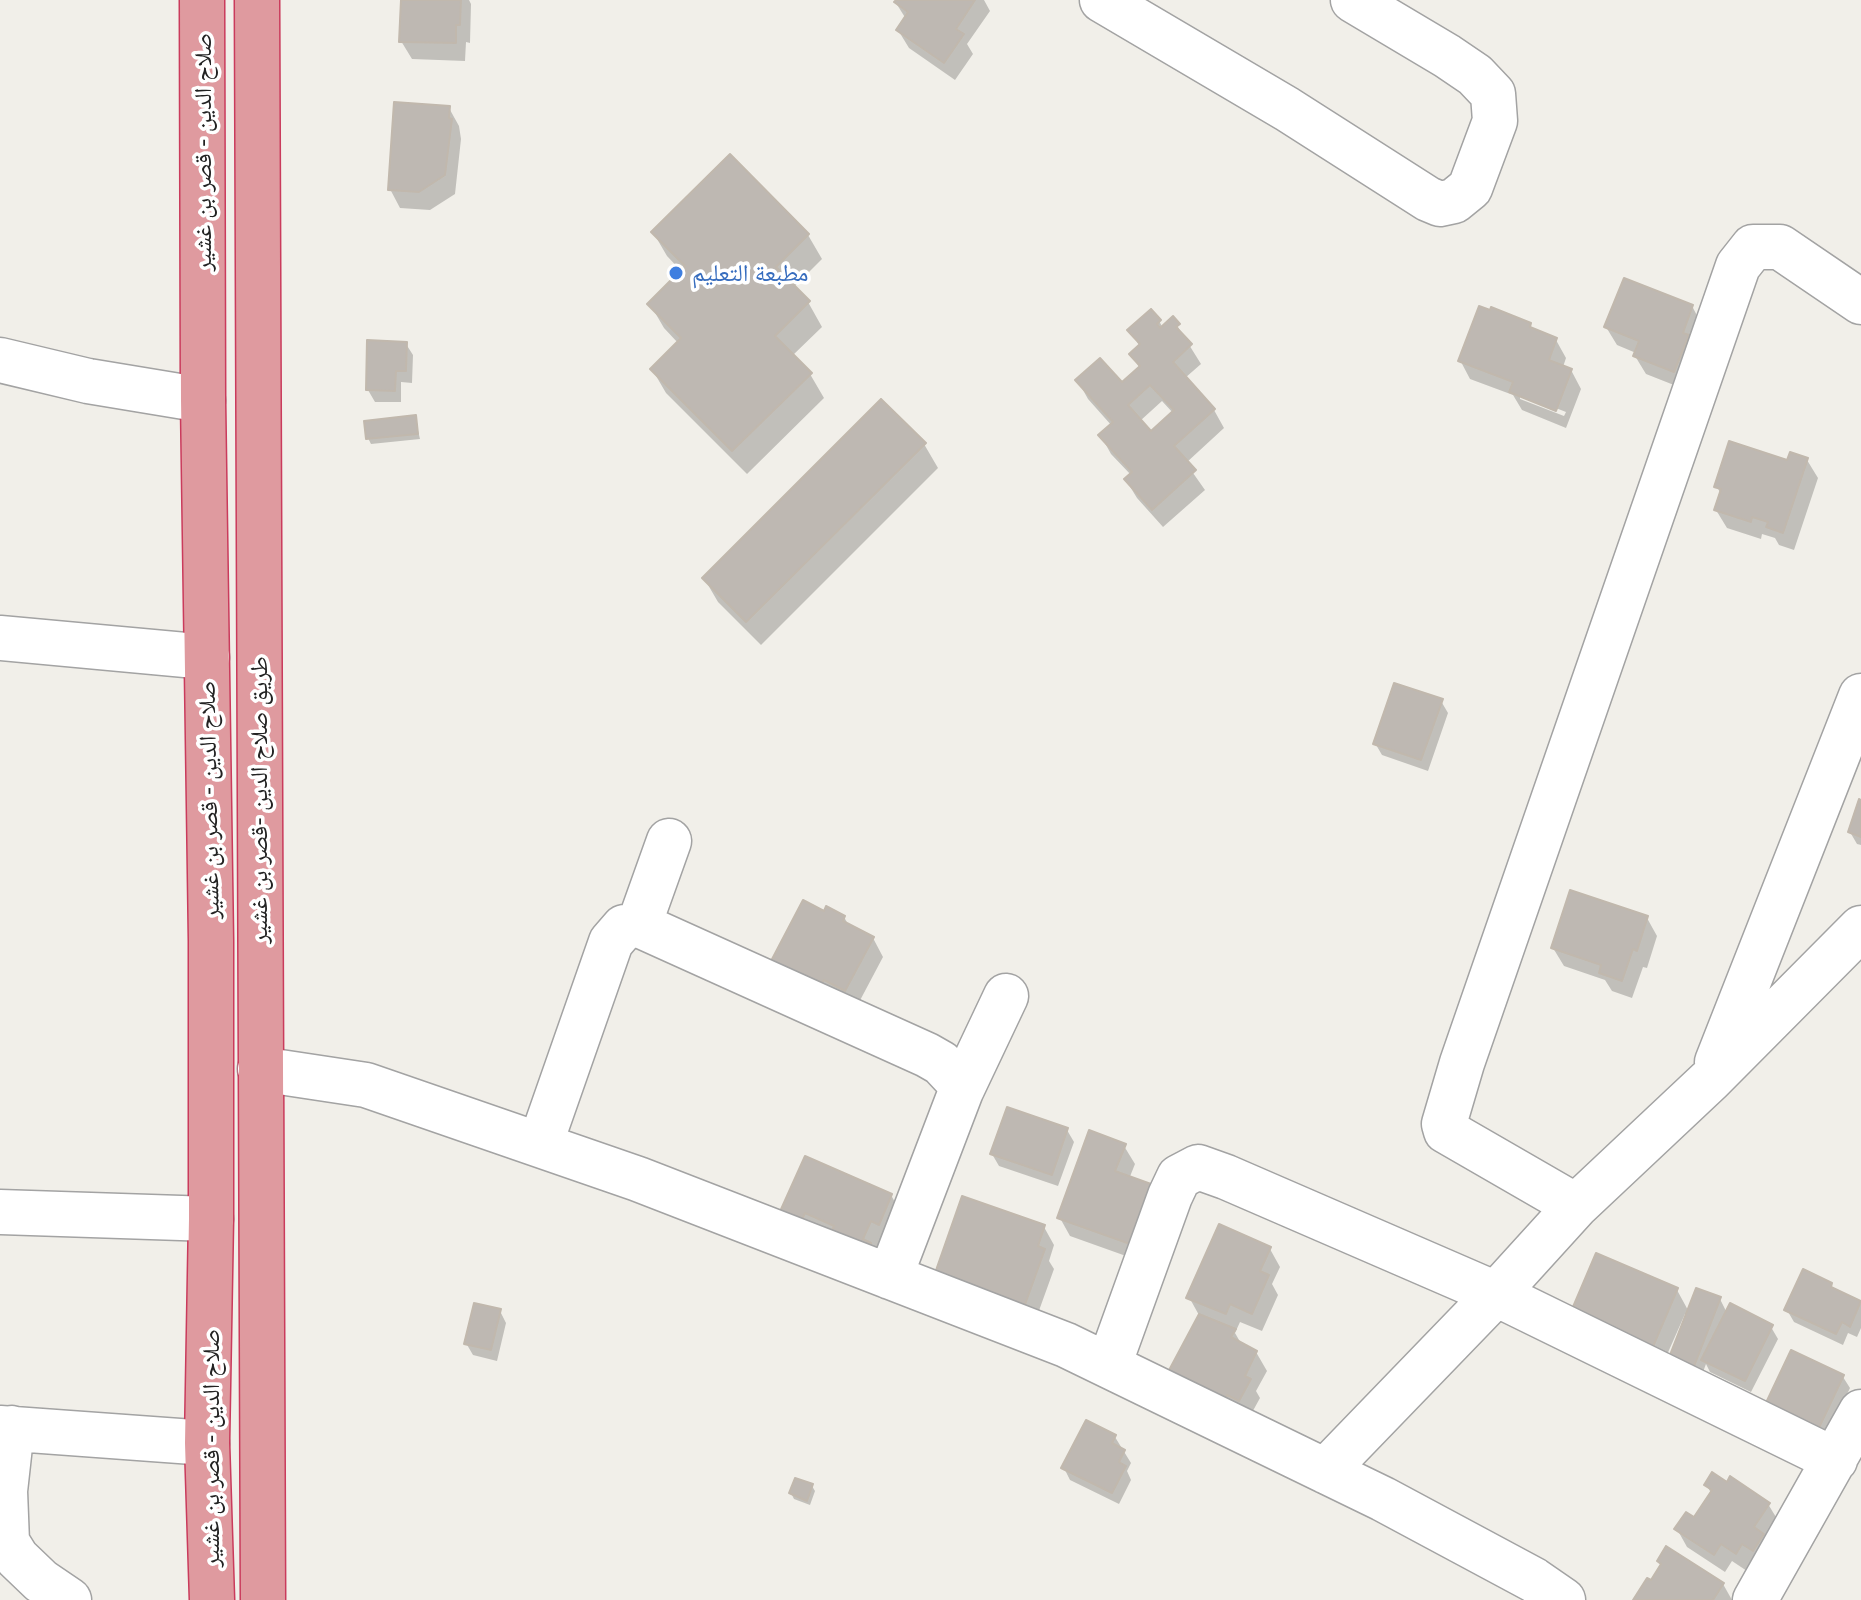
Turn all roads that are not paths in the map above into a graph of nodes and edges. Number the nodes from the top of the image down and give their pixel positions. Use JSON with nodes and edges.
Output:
{"nodes":[{"id":1,"x":202,"y":0,"type":"edge"},
{"id":2,"x":257,"y":0,"type":"edge"},
{"id":3,"x":1102,"y":0,"type":"edge"},
{"id":4,"x":1353,"y":0,"type":"edge"},
{"id":5,"x":1861,"y":302,"type":"edge"},
{"id":6,"x":0,"y":360,"type":"edge"},
{"id":7,"x":203,"y":400,"type":"junction"},
{"id":8,"x":0,"y":638,"type":"edge"},
{"id":9,"x":207,"y":657,"type":"junction"},
{"id":10,"x":1861,"y":696,"type":"edge"},
{"id":11,"x":1853,"y":742,"type":"edge"},
{"id":12,"x":669,"y":841,"type":"dead end"},
{"id":13,"x":639,"y":925,"type":"junction"},
{"id":14,"x":1861,"y":928,"type":"edge"},
{"id":15,"x":1006,"y":996,"type":"dead end"},
{"id":16,"x":260,"y":1069,"type":"junction"},
{"id":17,"x":1710,"y":1080,"type":"junction"},
{"id":18,"x":961,"y":1091,"type":"junction"},
{"id":19,"x":540,"y":1145,"type":"junction"},
{"id":20,"x":1576,"y":1206,"type":"junction"},
{"id":21,"x":0,"y":1212,"type":"edge"},
{"id":22,"x":211,"y":1219,"type":"junction"},
{"id":23,"x":890,"y":1277,"type":"junction"},
{"id":24,"x":1496,"y":1294,"type":"junction"},
{"id":25,"x":1109,"y":1365,"type":"junction"},
{"id":26,"x":1861,"y":1412,"type":"edge"},
{"id":27,"x":6,"y":1428,"type":"edge"},
{"id":28,"x":207,"y":1443,"type":"junction"},
{"id":29,"x":1835,"y":1460,"type":"junction"},
{"id":30,"x":1325,"y":1471,"type":"junction"},
{"id":31,"x":69,"y":1600,"type":"edge"},
{"id":32,"x":212,"y":1600,"type":"edge"},
{"id":33,"x":263,"y":1600,"type":"edge"},
{"id":34,"x":1563,"y":1600,"type":"edge"},
{"id":35,"x":1755,"y":1600,"type":"edge"}],
"edges":[{"from":1,"to":7,"type":"highway","name":"صلاح الدين - قصر بن غشير"},
{"from":2,"to":16,"type":"highway","name":"طريق صلاح الدين -قصر بن غشير"},
{"from":3,"to":4,"type":"street"},
{"from":5,"to":20,"type":"street"},
{"from":6,"to":7,"type":"street"},
{"from":7,"to":9,"type":"highway","name":"صلاح الدين - قصر بن غشير"},
{"from":8,"to":9,"type":"street"},
{"from":9,"to":22,"type":"highway","name":"صلاح الدين - قصر بن غشير"},
{"from":10,"to":11,"type":"street"},
{"from":11,"to":17,"type":"street"},
{"from":12,"to":13,"type":"street"},
{"from":13,"to":18,"type":"street"},
{"from":13,"to":19,"type":"street"},
{"from":14,"to":17,"type":"street"},
{"from":15,"to":18,"type":"street"},
{"from":16,"to":19,"type":"street"},
{"from":16,"to":33,"type":"highway","name":"طريق صلاح الدين -قصر بن غشير"},
{"from":17,"to":20,"type":"street"},
{"from":18,"to":23,"type":"street"},
{"from":19,"to":23,"type":"street"},
{"from":20,"to":24,"type":"street"},
{"from":21,"to":22,"type":"street"},
{"from":22,"to":28,"type":"highway","name":"صلاح الدين - قصر بن غشير"},
{"from":23,"to":25,"type":"street"},
{"from":24,"to":25,"type":"street"},
{"from":24,"to":29,"type":"street"},
{"from":24,"to":30,"type":"street"},
{"from":25,"to":30,"type":"street"},
{"from":26,"to":29,"type":"street"},
{"from":27,"to":28,"type":"street"},
{"from":27,"to":31,"type":"street"},
{"from":28,"to":32,"type":"highway","name":"صلاح الدين - قصر بن غشير"},
{"from":29,"to":35,"type":"street"},
{"from":30,"to":34,"type":"street"}]}
